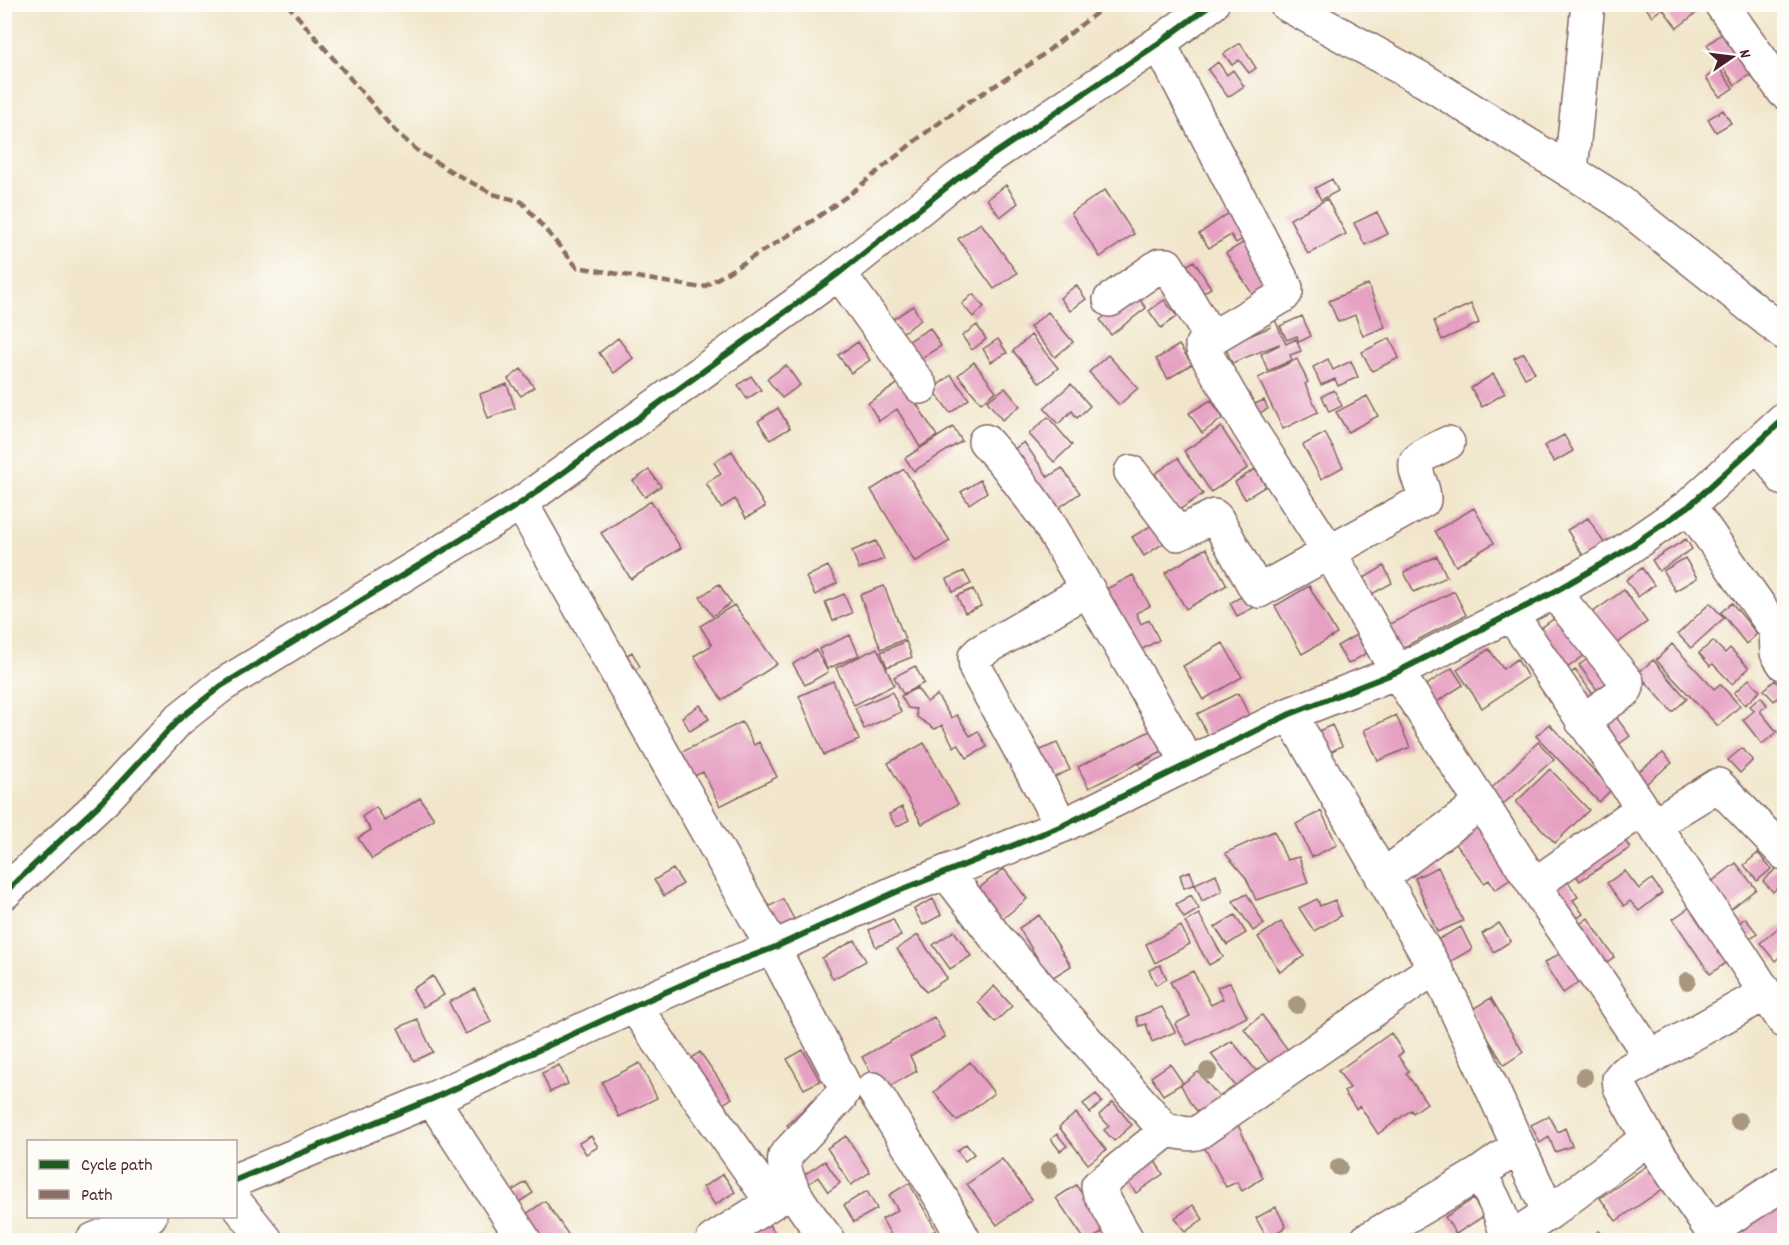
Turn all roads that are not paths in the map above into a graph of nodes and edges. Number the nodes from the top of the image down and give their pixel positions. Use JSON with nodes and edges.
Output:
{"nodes":[{"id":1,"x":1212,"y":4,"type":"edge"},
{"id":2,"x":1286,"y":4,"type":"edge"},
{"id":3,"x":1588,"y":4,"type":"edge"},
{"id":4,"x":1721,"y":4,"type":"edge"},
{"id":5,"x":1159,"y":43,"type":"junction"},
{"id":6,"x":1785,"y":92,"type":"edge"},
{"id":7,"x":1572,"y":170,"type":"junction"},
{"id":8,"x":839,"y":273,"type":"junction"},
{"id":9,"x":1110,"y":300,"type":"dead end"},
{"id":10,"x":1785,"y":333,"type":"edge"},
{"id":11,"x":1211,"y":338,"type":"junction"},
{"id":12,"x":921,"y":387,"type":"dead end"},
{"id":13,"x":1785,"y":419,"type":"edge"},
{"id":14,"x":985,"y":441,"type":"dead end"},
{"id":15,"x":1448,"y":443,"type":"dead end"},
{"id":16,"x":1759,"y":443,"type":"junction"},
{"id":17,"x":1131,"y":472,"type":"dead end"},
{"id":18,"x":1785,"y":479,"type":"edge"},
{"id":19,"x":521,"y":502,"type":"junction"},
{"id":20,"x":1689,"y":506,"type":"junction"},
{"id":21,"x":1330,"y":553,"type":"junction"},
{"id":22,"x":1088,"y":589,"type":"junction"},
{"id":23,"x":1554,"y":592,"type":"junction"},
{"id":24,"x":1511,"y":614,"type":"junction"},
{"id":25,"x":1785,"y":664,"type":"edge"},
{"id":26,"x":1397,"y":672,"type":"junction"},
{"id":27,"x":1290,"y":714,"type":"junction"},
{"id":28,"x":1582,"y":721,"type":"junction"},
{"id":29,"x":1189,"y":764,"type":"junction"},
{"id":30,"x":1480,"y":804,"type":"junction"},
{"id":31,"x":1647,"y":817,"type":"junction"},
{"id":32,"x":1062,"y":826,"type":"junction"},
{"id":33,"x":1785,"y":853,"type":"edge"},
{"id":34,"x":946,"y":872,"type":"junction"},
{"id":35,"x":1382,"y":877,"type":"junction"},
{"id":36,"x":1534,"y":885,"type":"junction"},
{"id":37,"x":4,"y":893,"type":"edge"},
{"id":38,"x":773,"y":948,"type":"junction"},
{"id":39,"x":1434,"y":968,"type":"junction"},
{"id":40,"x":1766,"y":993,"type":"junction"},
{"id":41,"x":634,"y":1006,"type":"junction"},
{"id":42,"x":1785,"y":1021,"type":"edge"},
{"id":43,"x":1651,"y":1057,"type":"junction"},
{"id":44,"x":873,"y":1089,"type":"dead end"},
{"id":45,"x":432,"y":1099,"type":"junction"},
{"id":46,"x":1166,"y":1131,"type":"junction"},
{"id":47,"x":1648,"y":1138,"type":"junction"},
{"id":48,"x":1517,"y":1147,"type":"junction"},
{"id":49,"x":1479,"y":1174,"type":"junction"},
{"id":50,"x":237,"y":1180,"type":"edge"},
{"id":51,"x":1785,"y":1183,"type":"edge"},
{"id":52,"x":782,"y":1195,"type":"junction"},
{"id":53,"x":237,"y":1204,"type":"edge"},
{"id":54,"x":1549,"y":1213,"type":"junction"},
{"id":55,"x":145,"y":1218,"type":"edge"},
{"id":56,"x":1715,"y":1235,"type":"edge"},
{"id":57,"x":93,"y":1240,"type":"edge"},
{"id":58,"x":267,"y":1240,"type":"edge"},
{"id":59,"x":524,"y":1240,"type":"edge"},
{"id":60,"x":713,"y":1240,"type":"edge"},
{"id":61,"x":828,"y":1240,"type":"edge"},
{"id":62,"x":964,"y":1240,"type":"edge"},
{"id":63,"x":1127,"y":1240,"type":"edge"},
{"id":64,"x":1367,"y":1240,"type":"edge"},
{"id":65,"x":1508,"y":1240,"type":"edge"}],
"edges":[{"from":1,"to":5,"type":"street"},
{"from":2,"to":7,"type":"street"},
{"from":3,"to":7,"type":"street"},
{"from":4,"to":6,"type":"street"},
{"from":5,"to":8,"type":"street"},
{"from":5,"to":11,"type":"street"},
{"from":7,"to":10,"type":"street"},
{"from":8,"to":12,"type":"street"},
{"from":8,"to":19,"type":"street"},
{"from":9,"to":11,"type":"street"},
{"from":11,"to":21,"type":"street"},
{"from":13,"to":16,"type":"street"},
{"from":14,"to":22,"type":"street"},
{"from":15,"to":21,"type":"street"},
{"from":16,"to":18,"type":"street"},
{"from":16,"to":20,"type":"street"},
{"from":17,"to":21,"type":"street"},
{"from":19,"to":37,"type":"street"},
{"from":19,"to":38,"type":"street"},
{"from":20,"to":23,"type":"street"},
{"from":20,"to":25,"type":"street"},
{"from":21,"to":26,"type":"street"},
{"from":22,"to":29,"type":"street"},
{"from":22,"to":32,"type":"street"},
{"from":23,"to":24,"type":"street"},
{"from":23,"to":28,"type":"street"},
{"from":24,"to":26,"type":"street"},
{"from":24,"to":28,"type":"street"},
{"from":26,"to":27,"type":"street"},
{"from":26,"to":30,"type":"street"},
{"from":27,"to":29,"type":"street"},
{"from":27,"to":35,"type":"street"},
{"from":28,"to":31,"type":"street"},
{"from":29,"to":32,"type":"street"},
{"from":30,"to":35,"type":"street"},
{"from":30,"to":36,"type":"street"},
{"from":31,"to":33,"type":"street"},
{"from":31,"to":36,"type":"street"},
{"from":31,"to":40,"type":"street"},
{"from":32,"to":34,"type":"street"},
{"from":34,"to":38,"type":"street"},
{"from":34,"to":46,"type":"street"},
{"from":35,"to":39,"type":"street"},
{"from":36,"to":43,"type":"street"},
{"from":38,"to":41,"type":"street"},
{"from":38,"to":52,"type":"street"},
{"from":39,"to":46,"type":"street"},
{"from":39,"to":48,"type":"street"},
{"from":40,"to":42,"type":"street"},
{"from":40,"to":43,"type":"street"},
{"from":41,"to":45,"type":"street"},
{"from":41,"to":52,"type":"street"},
{"from":43,"to":47,"type":"street"},
{"from":44,"to":62,"type":"street"},
{"from":45,"to":50,"type":"street"},
{"from":45,"to":59,"type":"street"},
{"from":46,"to":63,"type":"street"},
{"from":47,"to":54,"type":"street"},
{"from":47,"to":56,"type":"street"},
{"from":48,"to":49,"type":"street"},
{"from":48,"to":54,"type":"street"},
{"from":49,"to":64,"type":"street"},
{"from":49,"to":65,"type":"street"},
{"from":51,"to":56,"type":"street"},
{"from":52,"to":60,"type":"street"},
{"from":52,"to":61,"type":"street"},
{"from":53,"to":58,"type":"street"},
{"from":54,"to":65,"type":"street"},
{"from":55,"to":57,"type":"street"}]}
